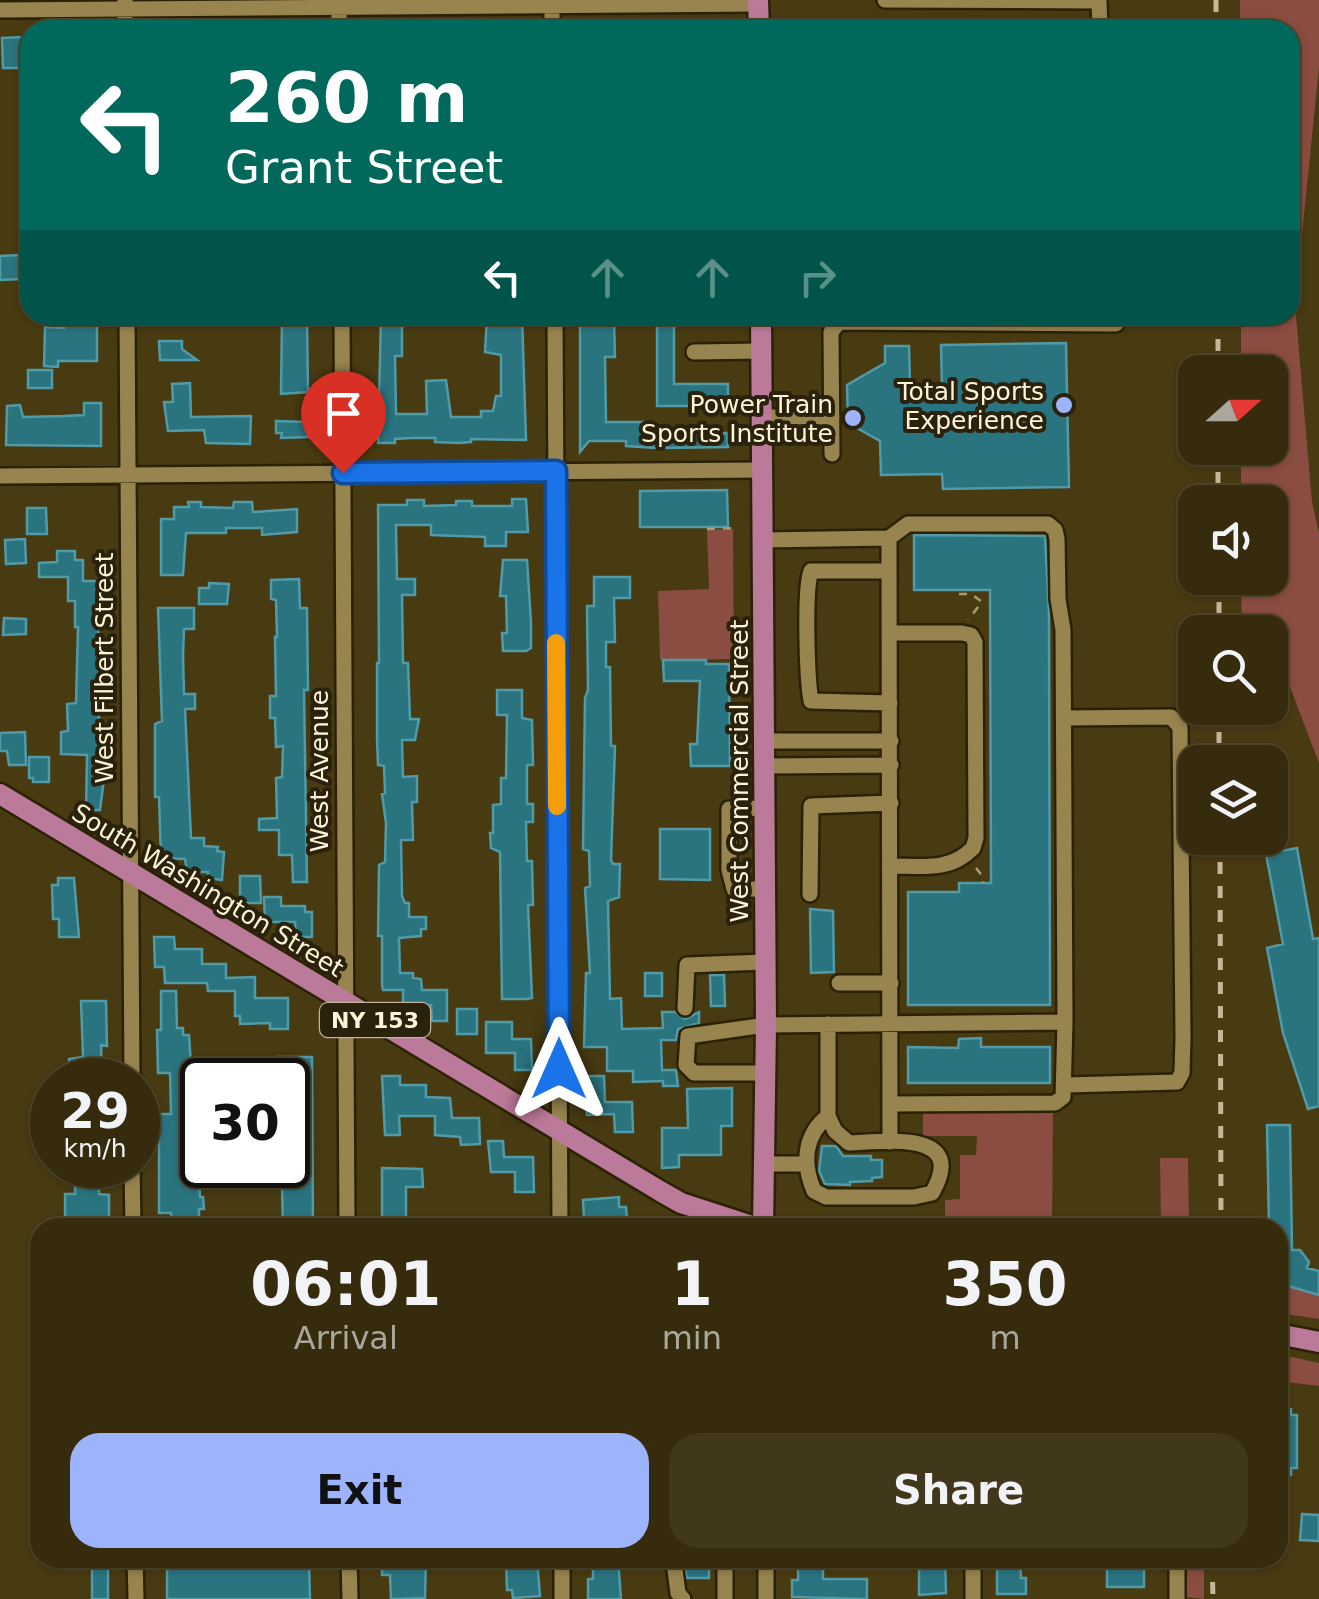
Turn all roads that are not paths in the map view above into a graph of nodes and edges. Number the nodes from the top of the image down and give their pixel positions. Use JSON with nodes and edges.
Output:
{"nodes":[{"id":1,"x":886,"y":0,"type":"edge"},
{"id":2,"x":758,"y":2,"type":"edge"},
{"id":3,"x":339,"y":3,"type":"edge"},
{"id":4,"x":457,"y":3,"type":"edge"},
{"id":5,"x":552,"y":3,"type":"edge"},
{"id":6,"x":125,"y":4,"type":"edge"},
{"id":7,"x":0,"y":10,"type":"edge"},
{"id":8,"x":1100,"y":20,"type":"edge"},
{"id":9,"x":126,"y":325,"type":"edge"},
{"id":10,"x":342,"y":325,"type":"edge"},
{"id":11,"x":555,"y":325,"type":"edge"},
{"id":12,"x":761,"y":325,"type":"edge"},
{"id":13,"x":837,"y":325,"type":"edge"},
{"id":14,"x":694,"y":352,"type":"dead end"},
{"id":15,"x":762,"y":352,"type":"junction"},
{"id":16,"x":762,"y":417,"type":"junction"},
{"id":17,"x":832,"y":417,"type":"junction"},
{"id":18,"x":832,"y":454,"type":"dead end"},
{"id":19,"x":762,"y":470,"type":"junction"},
{"id":20,"x":556,"y":471,"type":"junction"},
{"id":21,"x":343,"y":473,"type":"junction"},
{"id":22,"x":127,"y":475,"type":"junction"},
{"id":23,"x":0,"y":476,"type":"edge"},
{"id":24,"x":889,"y":538,"type":"junction"},
{"id":25,"x":762,"y":540,"type":"junction"},
{"id":26,"x":889,"y":571,"type":"junction"},
{"id":27,"x":890,"y":634,"type":"junction"},
{"id":28,"x":890,"y":702,"type":"junction"},
{"id":29,"x":1064,"y":718,"type":"junction"},
{"id":30,"x":764,"y":741,"type":"junction"},
{"id":31,"x":890,"y":741,"type":"junction"},
{"id":32,"x":891,"y":765,"type":"junction"},
{"id":33,"x":764,"y":766,"type":"junction"},
{"id":34,"x":0,"y":794,"type":"edge"},
{"id":35,"x":891,"y":803,"type":"junction"},
{"id":36,"x":765,"y":808,"type":"junction"},
{"id":37,"x":891,"y":866,"type":"junction"},
{"id":38,"x":130,"y":872,"type":"junction"},
{"id":39,"x":765,"y":889,"type":"junction"},
{"id":40,"x":810,"y":894,"type":"dead end"},
{"id":41,"x":766,"y":962,"type":"junction"},
{"id":42,"x":891,"y":983,"type":"junction"},
{"id":43,"x":839,"y":984,"type":"dead end"},
{"id":44,"x":345,"y":1002,"type":"junction"},
{"id":45,"x":686,"y":1008,"type":"dead end"},
{"id":46,"x":891,"y":1022,"type":"junction"},
{"id":47,"x":1065,"y":1022,"type":"junction"},
{"id":48,"x":828,"y":1024,"type":"junction"},
{"id":49,"x":766,"y":1025,"type":"junction"},
{"id":50,"x":132,"y":1058,"type":"edge"},
{"id":51,"x":765,"y":1073,"type":"junction"},
{"id":52,"x":1066,"y":1085,"type":"junction"},
{"id":53,"x":890,"y":1104,"type":"junction"},
{"id":54,"x":828,"y":1116,"type":"junction"},
{"id":55,"x":559,"y":1130,"type":"junction"},
{"id":56,"x":890,"y":1142,"type":"junction"},
{"id":57,"x":764,"y":1164,"type":"junction"},
{"id":58,"x":807,"y":1164,"type":"junction"},
{"id":59,"x":132,"y":1188,"type":"edge"},
{"id":60,"x":133,"y":1218,"type":"edge"},
{"id":61,"x":346,"y":1218,"type":"edge"},
{"id":62,"x":560,"y":1218,"type":"edge"},
{"id":63,"x":730,"y":1218,"type":"edge"},
{"id":64,"x":761,"y":1218,"type":"edge"},
{"id":65,"x":1288,"y":1336,"type":"edge"},
{"id":66,"x":1319,"y":1342,"type":"edge"},
{"id":67,"x":136,"y":1568,"type":"edge"},
{"id":68,"x":349,"y":1568,"type":"edge"},
{"id":69,"x":562,"y":1568,"type":"edge"},
{"id":70,"x":725,"y":1568,"type":"edge"},
{"id":71,"x":766,"y":1568,"type":"edge"},
{"id":72,"x":973,"y":1568,"type":"edge"},
{"id":73,"x":1176,"y":1568,"type":"edge"},
{"id":74,"x":675,"y":1570,"type":"dead end"},
{"id":75,"x":136,"y":1599,"type":"edge"},
{"id":76,"x":350,"y":1599,"type":"edge"},
{"id":77,"x":562,"y":1599,"type":"edge"},
{"id":78,"x":683,"y":1599,"type":"edge"},
{"id":79,"x":725,"y":1599,"type":"edge"},
{"id":80,"x":766,"y":1599,"type":"edge"},
{"id":81,"x":973,"y":1599,"type":"edge"},
{"id":82,"x":1177,"y":1599,"type":"edge"}],
"edges":[{"from":1,"to":8,"type":"street"},
{"from":2,"to":5,"type":"street"},
{"from":3,"to":4,"type":"street"},
{"from":3,"to":6,"type":"street"},
{"from":4,"to":5,"type":"street"},
{"from":6,"to":7,"type":"street"},
{"from":9,"to":22,"type":"street","name":"West Filbert Street"},
{"from":10,"to":21,"type":"street","name":"West Avenue"},
{"from":11,"to":20,"type":"street"},
{"from":12,"to":15,"type":"main road","name":"West Commercial Street"},
{"from":13,"to":17,"type":"street"},
{"from":14,"to":15,"type":"street"},
{"from":15,"to":16,"type":"main road","name":"West Commercial Street"},
{"from":16,"to":17,"type":"street"},
{"from":16,"to":19,"type":"main road","name":"West Commercial Street"},
{"from":17,"to":18,"type":"street"},
{"from":19,"to":20,"type":"street"},
{"from":19,"to":25,"type":"main road","name":"West Commercial Street"},
{"from":20,"to":21,"type":"street"},
{"from":20,"to":55,"type":"street"},
{"from":21,"to":22,"type":"street"},
{"from":21,"to":44,"type":"street","name":"West Avenue"},
{"from":22,"to":23,"type":"street"},
{"from":22,"to":38,"type":"street","name":"West Filbert Street"},
{"from":24,"to":25,"type":"street"},
{"from":24,"to":26,"type":"street"},
{"from":24,"to":29,"type":"street"},
{"from":25,"to":30,"type":"main road","name":"West Commercial Street"},
{"from":26,"to":27,"type":"street"},
{"from":26,"to":28,"type":"street"},
{"from":27,"to":28,"type":"street"},
{"from":27,"to":37,"type":"street"},
{"from":28,"to":31,"type":"street"},
{"from":29,"to":47,"type":"street"},
{"from":29,"to":52,"type":"street"},
{"from":30,"to":31,"type":"street"},
{"from":30,"to":33,"type":"main road","name":"West Commercial Street"},
{"from":31,"to":32,"type":"street"},
{"from":32,"to":33,"type":"street"},
{"from":32,"to":35,"type":"street"},
{"from":33,"to":36,"type":"main road","name":"West Commercial Street"},
{"from":34,"to":38,"type":"main road","name":"South Washington Street","number":"NY 153"},
{"from":35,"to":37,"type":"street"},
{"from":35,"to":40,"type":"street"},
{"from":36,"to":39,"type":"main road","name":"West Commercial Street"},
{"from":36,"to":39,"type":"street"},
{"from":37,"to":42,"type":"street"},
{"from":38,"to":44,"type":"main road","name":"South Washington Street","number":"NY 153"},
{"from":38,"to":50,"type":"street","name":"West Filbert Street"},
{"from":39,"to":41,"type":"main road","name":"West Commercial Street"},
{"from":41,"to":45,"type":"street"},
{"from":41,"to":49,"type":"main road","name":"West Commercial Street"},
{"from":42,"to":43,"type":"street"},
{"from":42,"to":46,"type":"street"},
{"from":44,"to":55,"type":"main road","name":"South Washington Street","number":"NY 153"},
{"from":44,"to":61,"type":"street","name":"West Avenue"},
{"from":46,"to":47,"type":"street"},
{"from":46,"to":48,"type":"street"},
{"from":46,"to":53,"type":"street"},
{"from":47,"to":52,"type":"street"},
{"from":48,"to":49,"type":"street"},
{"from":48,"to":54,"type":"street"},
{"from":49,"to":51,"type":"main road","name":"West Commercial Street"},
{"from":49,"to":51,"type":"street"},
{"from":51,"to":57,"type":"main road","name":"West Commercial Street"},
{"from":52,"to":53,"type":"street"},
{"from":53,"to":56,"type":"street"},
{"from":54,"to":56,"type":"street"},
{"from":54,"to":58,"type":"street"},
{"from":55,"to":62,"type":"street"},
{"from":55,"to":63,"type":"main road","name":"South Washington Street","number":"NY 153"},
{"from":56,"to":58,"type":"street"},
{"from":57,"to":58,"type":"street"},
{"from":57,"to":64,"type":"main road","name":"West Commercial Street"},
{"from":59,"to":60,"type":"street"},
{"from":65,"to":66,"type":"main road"},
{"from":67,"to":75,"type":"street"},
{"from":68,"to":76,"type":"street"},
{"from":69,"to":77,"type":"street"},
{"from":70,"to":79,"type":"street"},
{"from":71,"to":80,"type":"street"},
{"from":72,"to":81,"type":"street"},
{"from":73,"to":82,"type":"street"},
{"from":74,"to":78,"type":"street"}]}
